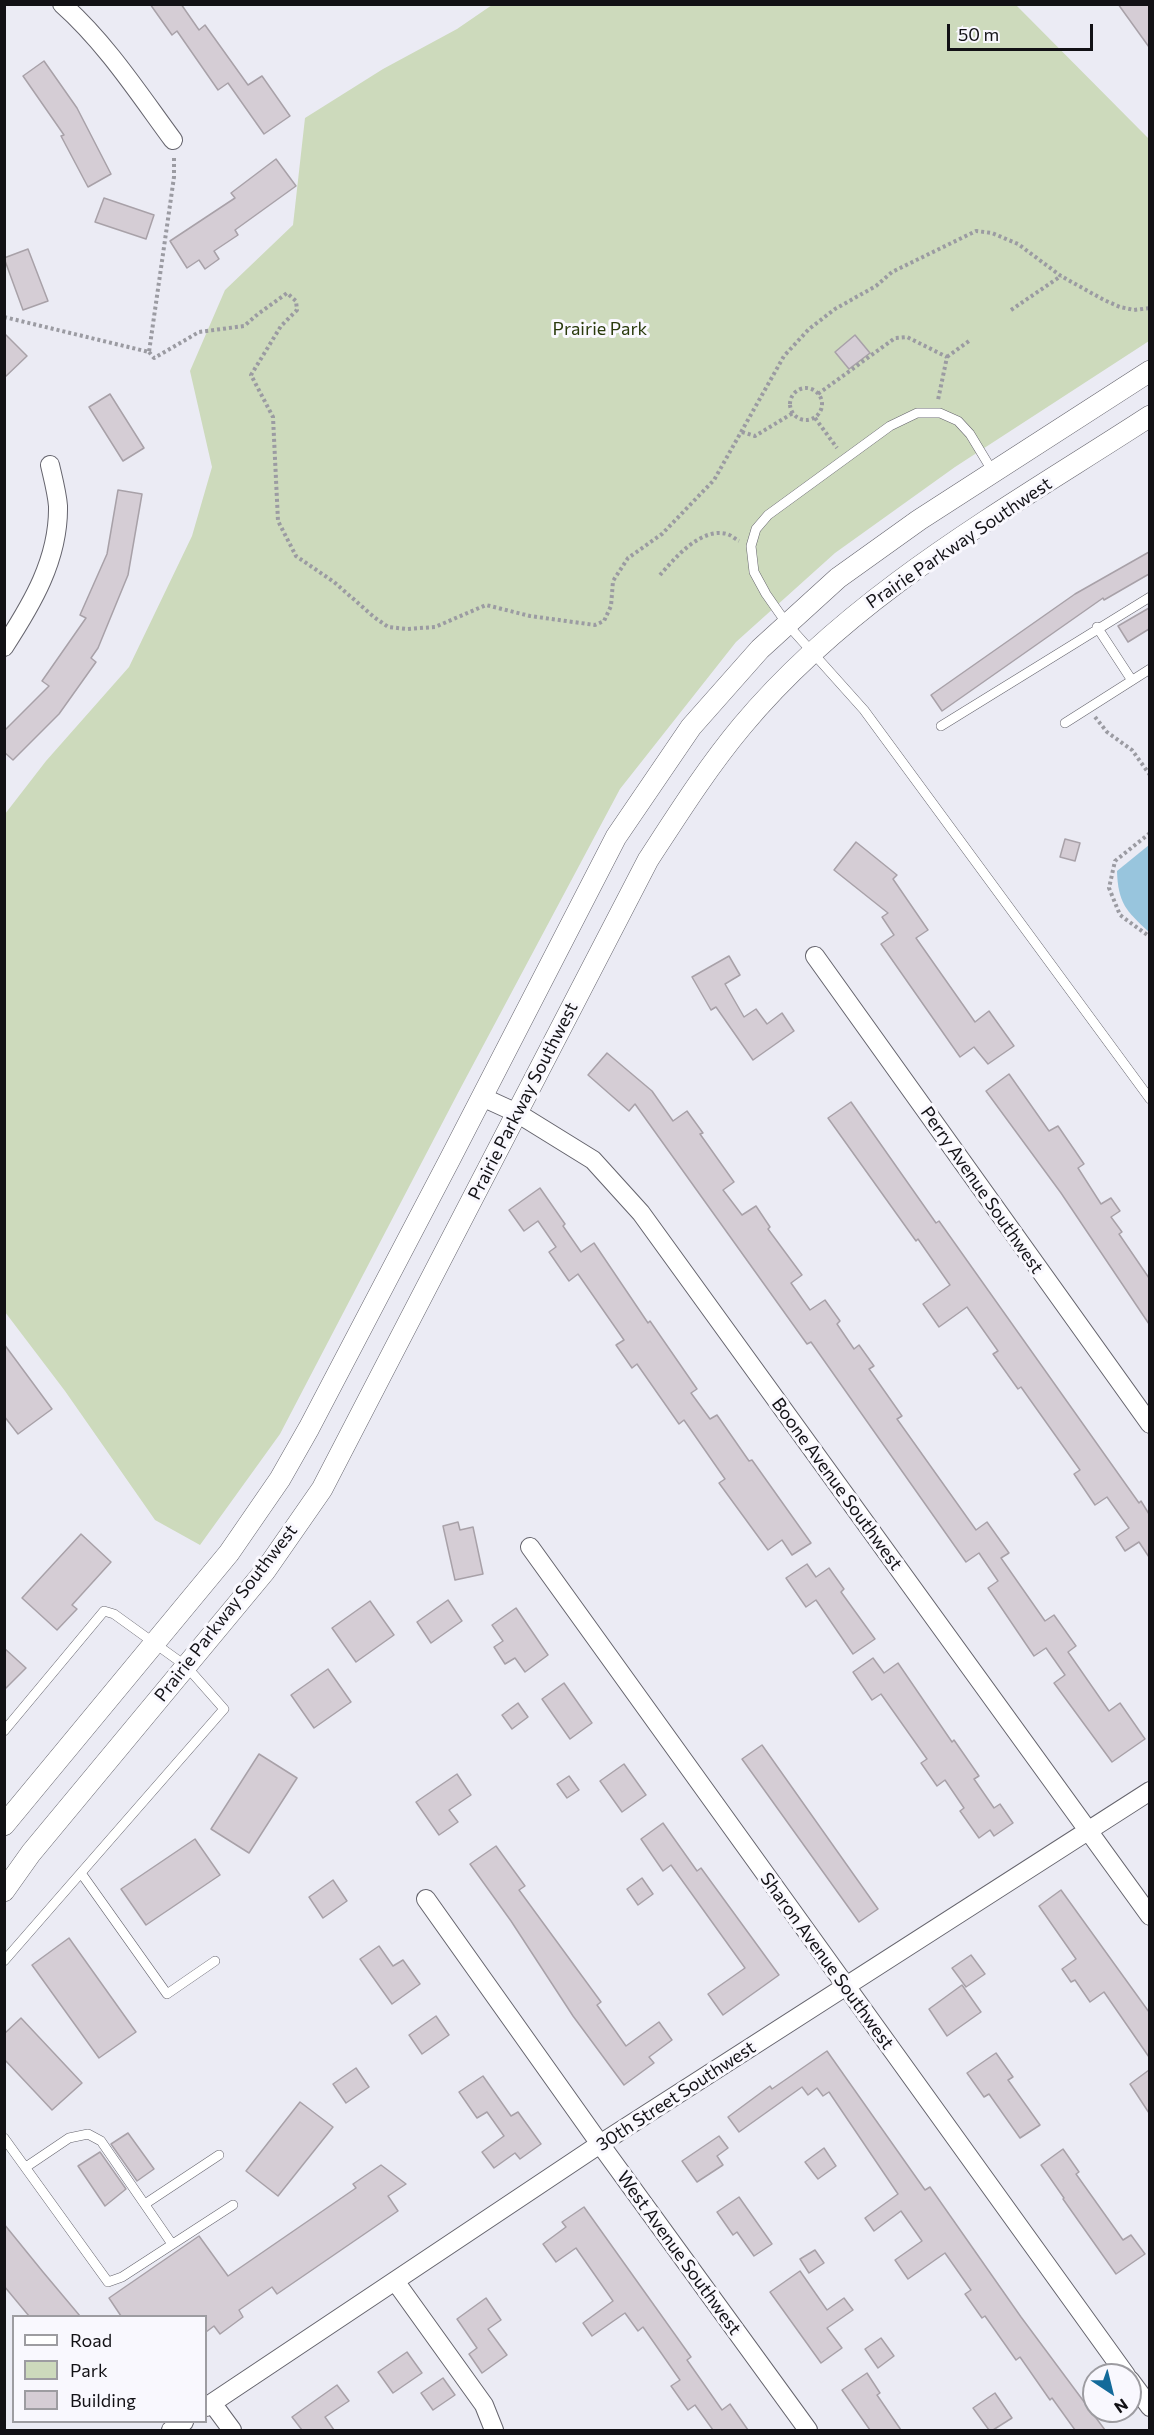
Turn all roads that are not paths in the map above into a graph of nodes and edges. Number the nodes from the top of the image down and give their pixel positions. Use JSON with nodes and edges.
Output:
{"nodes":[{"id":1,"x":62,"y":4,"type":"edge"},
{"id":2,"x":173,"y":140,"type":"road end"},
{"id":3,"x":1149,"y":371,"type":"edge"},
{"id":4,"x":1149,"y":416,"type":"edge"},
{"id":5,"x":50,"y":465,"type":"dead end"},
{"id":6,"x":993,"y":472,"type":"junction"},
{"id":7,"x":1149,"y":597,"type":"edge"},
{"id":8,"x":787,"y":624,"type":"junction"},
{"id":9,"x":1097,"y":627,"type":"junction"},
{"id":10,"x":4,"y":647,"type":"edge"},
{"id":11,"x":813,"y":651,"type":"junction"},
{"id":12,"x":1149,"y":669,"type":"edge"},
{"id":13,"x":1131,"y":680,"type":"junction"},
{"id":14,"x":1065,"y":723,"type":"dead end"},
{"id":15,"x":941,"y":726,"type":"dead end"},
{"id":16,"x":815,"y":956,"type":"dead end"},
{"id":17,"x":482,"y":1097,"type":"junction"},
{"id":18,"x":1149,"y":1099,"type":"edge"},
{"id":19,"x":517,"y":1113,"type":"junction"},
{"id":20,"x":1149,"y":1424,"type":"edge"},
{"id":21,"x":530,"y":1546,"type":"dead end"},
{"id":22,"x":155,"y":1642,"type":"junction"},
{"id":23,"x":186,"y":1666,"type":"junction"},
{"id":24,"x":4,"y":1731,"type":"edge"},
{"id":25,"x":1149,"y":1791,"type":"edge"},
{"id":26,"x":4,"y":1825,"type":"edge"},
{"id":27,"x":1088,"y":1831,"type":"junction"},
{"id":28,"x":81,"y":1873,"type":"junction"},
{"id":29,"x":4,"y":1891,"type":"edge"},
{"id":30,"x":426,"y":1899,"type":"dead end"},
{"id":31,"x":1149,"y":1916,"type":"edge"},
{"id":32,"x":4,"y":1960,"type":"edge"},
{"id":33,"x":215,"y":1961,"type":"dead end"},
{"id":34,"x":846,"y":1988,"type":"junction"},
{"id":35,"x":4,"y":2138,"type":"edge"},
{"id":36,"x":600,"y":2144,"type":"junction"},
{"id":37,"x":219,"y":2155,"type":"dead end"},
{"id":38,"x":26,"y":2167,"type":"junction"},
{"id":39,"x":144,"y":2204,"type":"junction"},
{"id":40,"x":233,"y":2205,"type":"dead end"},
{"id":41,"x":172,"y":2244,"type":"junction"},
{"id":42,"x":395,"y":2281,"type":"junction"},
{"id":43,"x":1117,"y":2363,"type":"edge"},
{"id":44,"x":209,"y":2405,"type":"edge"},
{"id":45,"x":232,"y":2430,"type":"edge"},
{"id":46,"x":494,"y":2430,"type":"edge"},
{"id":47,"x":808,"y":2430,"type":"edge"}],
"edges":[{"from":1,"to":2,"type":"street"},
{"from":3,"to":6,"type":"street","name":"Prairie Parkway Southwest"},
{"from":4,"to":11,"type":"street","name":"Prairie Parkway Southwest"},
{"from":5,"to":10,"type":"street"},
{"from":6,"to":8,"type":"street","name":"Prairie Parkway Southwest"},
{"from":6,"to":8,"type":"lane"},
{"from":7,"to":9,"type":"lane"},
{"from":8,"to":11,"type":"lane"},
{"from":8,"to":17,"type":"street","name":"Prairie Parkway Southwest"},
{"from":9,"to":13,"type":"lane"},
{"from":9,"to":15,"type":"lane"},
{"from":11,"to":18,"type":"lane"},
{"from":11,"to":19,"type":"street","name":"Prairie Parkway Southwest"},
{"from":12,"to":13,"type":"lane"},
{"from":13,"to":14,"type":"lane"},
{"from":16,"to":20,"type":"street","name":"Perry Avenue Southwest"},
{"from":17,"to":19,"type":"street","name":"Boone Avenue Southwest"},
{"from":17,"to":22,"type":"street","name":"Prairie Parkway Southwest"},
{"from":19,"to":23,"type":"street","name":"Prairie Parkway Southwest"},
{"from":19,"to":27,"type":"street","name":"Boone Avenue Southwest"},
{"from":21,"to":34,"type":"street","name":"Sharon Avenue Southwest"},
{"from":22,"to":23,"type":"lane"},
{"from":22,"to":24,"type":"lane"},
{"from":22,"to":26,"type":"street","name":"Prairie Parkway Southwest"},
{"from":23,"to":28,"type":"lane"},
{"from":23,"to":29,"type":"street","name":"Prairie Parkway Southwest"},
{"from":25,"to":27,"type":"street","name":"30th Street Southwest"},
{"from":27,"to":31,"type":"street","name":"Boone Avenue Southwest"},
{"from":27,"to":34,"type":"street","name":"30th Street Southwest"},
{"from":28,"to":32,"type":"lane"},
{"from":28,"to":33,"type":"lane"},
{"from":30,"to":36,"type":"street","name":"West Avenue Southwest"},
{"from":34,"to":36,"type":"street","name":"30th Street Southwest"},
{"from":34,"to":43,"type":"street","name":"Sharon Avenue Southwest"},
{"from":35,"to":38,"type":"lane"},
{"from":36,"to":42,"type":"street","name":"30th Street Southwest"},
{"from":36,"to":47,"type":"street","name":"West Avenue Southwest"},
{"from":37,"to":39,"type":"lane"},
{"from":38,"to":39,"type":"lane"},
{"from":38,"to":41,"type":"lane"},
{"from":39,"to":41,"type":"lane"},
{"from":40,"to":41,"type":"lane"},
{"from":42,"to":44,"type":"street","name":"30th Street Southwest"},
{"from":42,"to":46,"type":"street"},
{"from":44,"to":45,"type":"street"}]}
